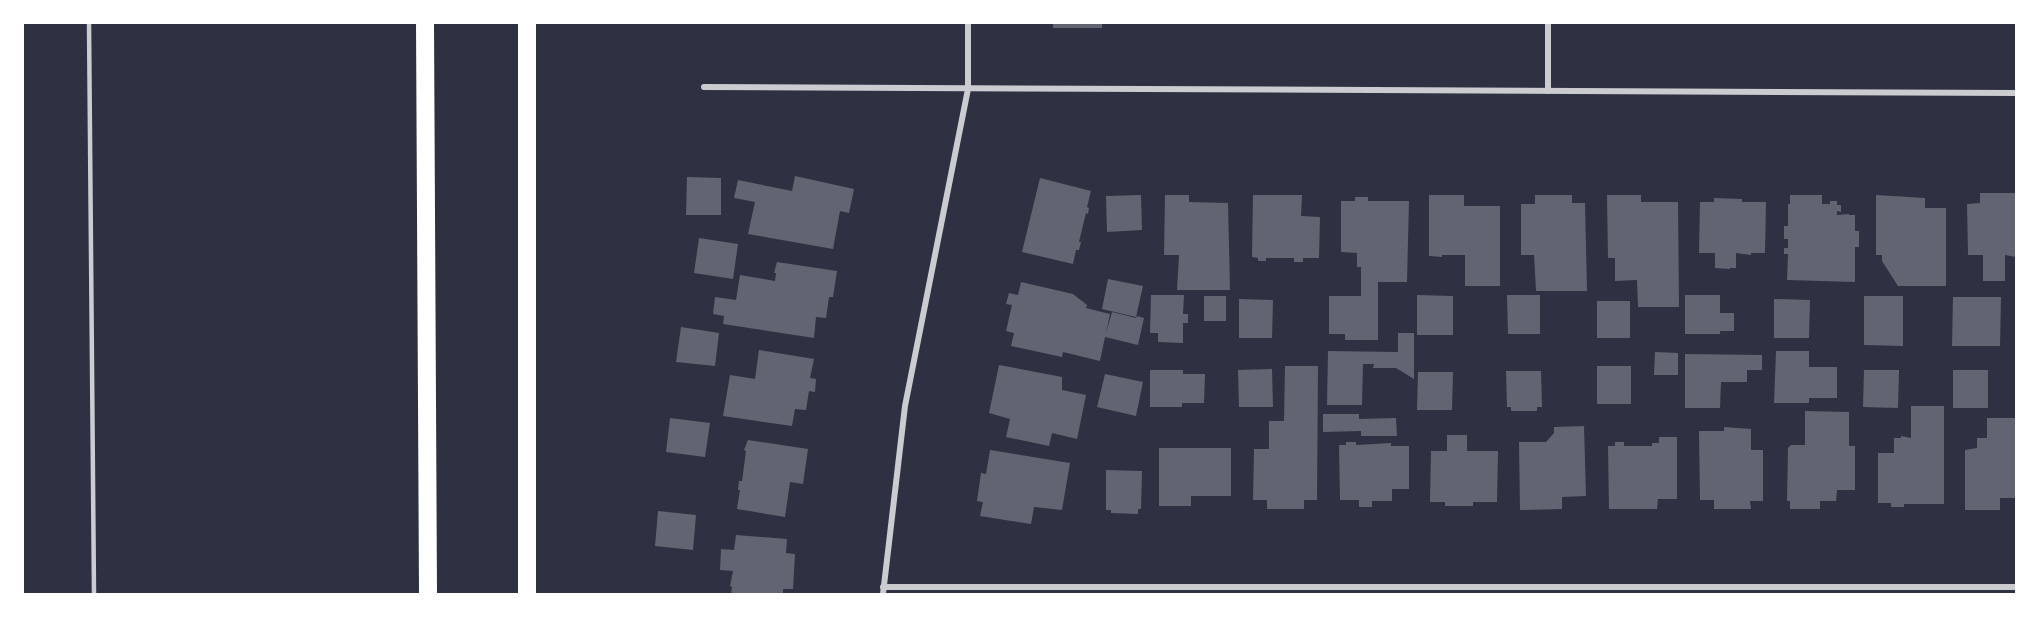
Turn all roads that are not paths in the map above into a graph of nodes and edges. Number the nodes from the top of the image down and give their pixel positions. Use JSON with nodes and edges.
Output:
{"nodes":[{"id":1,"x":89,"y":22,"type":"edge"},
{"id":2,"x":425,"y":22,"type":"edge"},
{"id":3,"x":527,"y":22,"type":"edge"},
{"id":4,"x":968,"y":22,"type":"edge"},
{"id":5,"x":1548,"y":22,"type":"edge"},
{"id":6,"x":704,"y":87,"type":"dead end"},
{"id":7,"x":968,"y":89,"type":"junction"},
{"id":8,"x":1548,"y":91,"type":"junction"},
{"id":9,"x":2016,"y":93,"type":"edge"},
{"id":10,"x":2016,"y":587,"type":"edge"},
{"id":11,"x":883,"y":591,"type":"edge"},
{"id":12,"x":1330,"y":591,"type":"edge"},
{"id":13,"x":1802,"y":591,"type":"edge"},
{"id":14,"x":94,"y":594,"type":"edge"},
{"id":15,"x":428,"y":594,"type":"edge"},
{"id":16,"x":527,"y":594,"type":"edge"}],
"edges":[{"from":1,"to":14,"type":"lane"},
{"from":2,"to":15,"type":"highway"},
{"from":3,"to":16,"type":"highway"},
{"from":4,"to":7,"type":"street"},
{"from":5,"to":8,"type":"street"},
{"from":6,"to":7,"type":"street"},
{"from":7,"to":8,"type":"street"},
{"from":7,"to":11,"type":"street"},
{"from":8,"to":9,"type":"street"},
{"from":10,"to":13,"type":"street"},
{"from":11,"to":12,"type":"street"},
{"from":12,"to":13,"type":"street"}]}
